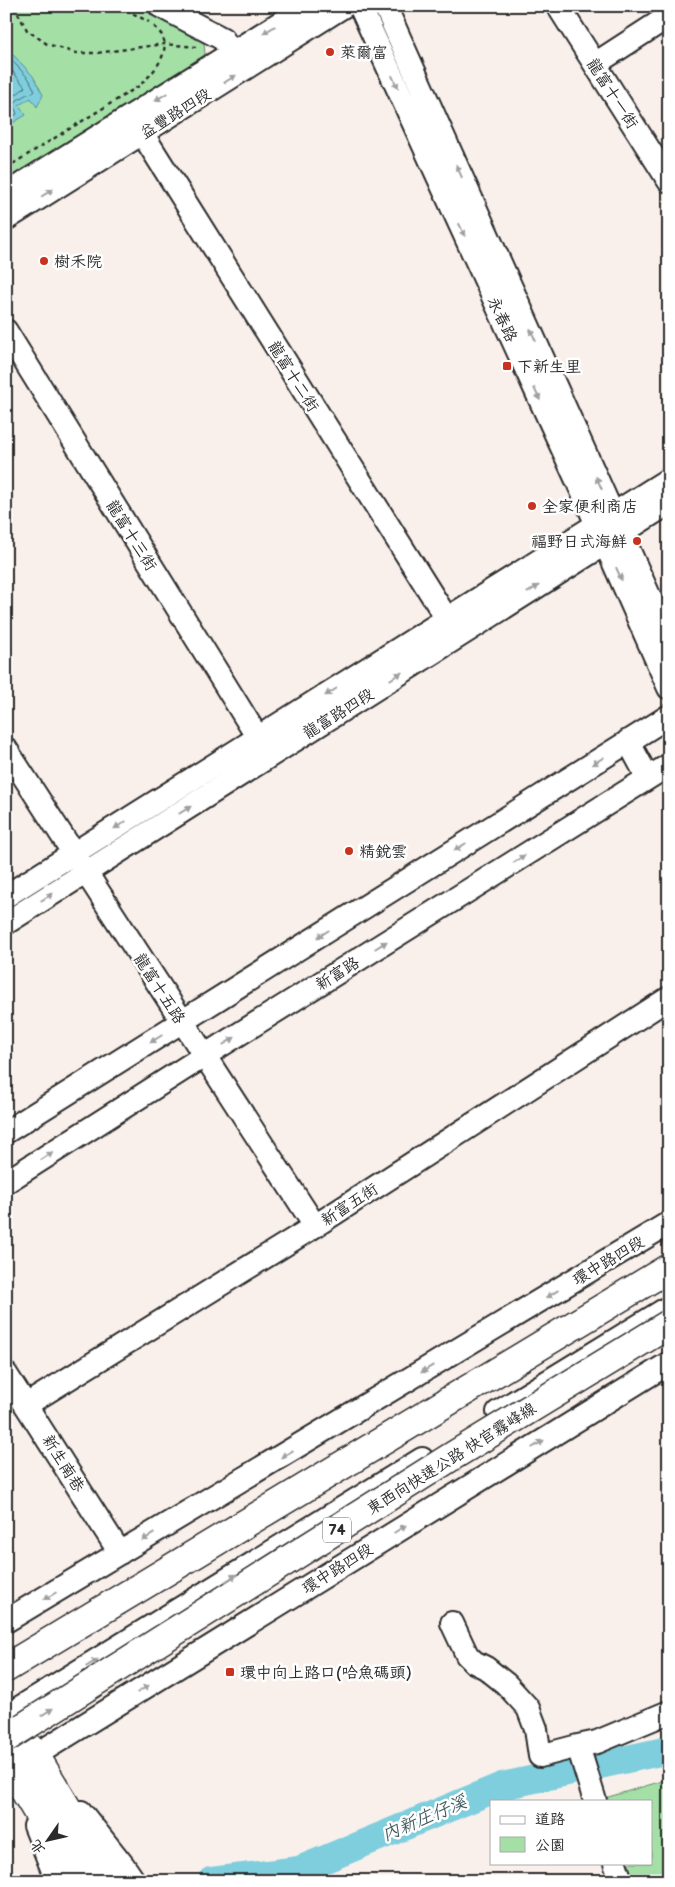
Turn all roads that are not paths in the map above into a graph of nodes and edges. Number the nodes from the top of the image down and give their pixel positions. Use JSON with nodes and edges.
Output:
{"nodes":[{"id":1,"x":160,"y":6,"type":"edge"},
{"id":2,"x":307,"y":6,"type":"edge"},
{"id":3,"x":344,"y":6,"type":"edge"},
{"id":4,"x":360,"y":6,"type":"edge"},
{"id":5,"x":384,"y":6,"type":"edge"},
{"id":6,"x":558,"y":6,"type":"edge"},
{"id":7,"x":669,"y":16,"type":"edge"},
{"id":8,"x":232,"y":53,"type":"junction"},
{"id":9,"x":594,"y":64,"type":"junction"},
{"id":10,"x":142,"y":133,"type":"junction"},
{"id":11,"x":669,"y":181,"type":"edge"},
{"id":12,"x":6,"y":194,"type":"edge"},
{"id":13,"x":6,"y":219,"type":"edge"},
{"id":14,"x":6,"y":331,"type":"edge"},
{"id":15,"x":669,"y":479,"type":"edge"},
{"id":16,"x":669,"y":503,"type":"edge"},
{"id":17,"x":609,"y":529,"type":"junction"},
{"id":18,"x":447,"y":619,"type":"junction"},
{"id":19,"x":669,"y":640,"type":"edge"},
{"id":20,"x":669,"y":688,"type":"edge"},
{"id":21,"x":669,"y":716,"type":"edge"},
{"id":22,"x":258,"y":738,"type":"junction"},
{"id":23,"x":628,"y":742,"type":"junction"},
{"id":24,"x":6,"y":749,"type":"edge"},
{"id":25,"x":669,"y":765,"type":"edge"},
{"id":26,"x":648,"y":778,"type":"junction"},
{"id":27,"x":73,"y":854,"type":"junction"},
{"id":28,"x":85,"y":873,"type":"junction"},
{"id":29,"x":6,"y":896,"type":"edge"},
{"id":30,"x":6,"y":923,"type":"edge"},
{"id":31,"x":669,"y":998,"type":"edge"},
{"id":32,"x":183,"y":1022,"type":"junction"},
{"id":33,"x":204,"y":1056,"type":"junction"},
{"id":34,"x":6,"y":1132,"type":"edge"},
{"id":35,"x":6,"y":1182,"type":"edge"},
{"id":36,"x":669,"y":1223,"type":"edge"},
{"id":37,"x":315,"y":1226,"type":"junction"},
{"id":38,"x":669,"y":1268,"type":"edge"},
{"id":39,"x":669,"y":1276,"type":"edge"},
{"id":40,"x":669,"y":1307,"type":"edge"},
{"id":41,"x":669,"y":1324,"type":"edge"},
{"id":42,"x":669,"y":1363,"type":"edge"},
{"id":43,"x":6,"y":1374,"type":"edge"},
{"id":44,"x":26,"y":1405,"type":"junction"},
{"id":45,"x":120,"y":1553,"type":"junction"},
{"id":46,"x":6,"y":1621,"type":"edge"},
{"id":47,"x":452,"y":1623,"type":"dead end"},
{"id":48,"x":6,"y":1668,"type":"edge"},
{"id":49,"x":6,"y":1676,"type":"edge"},
{"id":50,"x":669,"y":1712,"type":"edge"},
{"id":51,"x":6,"y":1716,"type":"edge"},
{"id":52,"x":6,"y":1720,"type":"edge"},
{"id":53,"x":6,"y":1738,"type":"edge"},
{"id":54,"x":579,"y":1751,"type":"junction"},
{"id":55,"x":35,"y":1756,"type":"junction"},
{"id":56,"x":8,"y":1768,"type":"edge"},
{"id":57,"x":595,"y":1800,"type":"edge"},
{"id":58,"x":615,"y":1864,"type":"edge"},
{"id":59,"x":58,"y":1881,"type":"edge"},
{"id":60,"x":79,"y":1881,"type":"edge"},
{"id":61,"x":111,"y":1881,"type":"edge"},
{"id":62,"x":134,"y":1881,"type":"edge"},
{"id":63,"x":621,"y":1881,"type":"edge"}],
"edges":[{"from":1,"to":8,"type":"street"},
{"from":2,"to":8,"type":"street","name":"益豐路四段","one_way":true},
{"from":10,"to":3,"type":"street","name":"益豐路四段","one_way":true},
{"from":4,"to":17,"type":"street","name":"永春路","one_way":true},
{"from":17,"to":5,"type":"street","name":"永春路","one_way":true},
{"from":6,"to":9,"type":"street","name":"龍富十一街"},
{"from":7,"to":9,"type":"street"},
{"from":8,"to":12,"type":"street","name":"益豐路四段","one_way":true},
{"from":9,"to":11,"type":"street","name":"龍富十一街"},
{"from":13,"to":10,"type":"street","name":"益豐路四段","one_way":true},
{"from":10,"to":18,"type":"street","name":"龍富十二街"},
{"from":14,"to":22,"type":"street","name":"龍富十三街"},
{"from":15,"to":17,"type":"street","name":"龍富路四段"},
{"from":16,"to":17,"type":"street","name":"龍富路四段"},
{"from":17,"to":18,"type":"street","name":"龍富路四段"},
{"from":17,"to":19,"type":"street","name":"永春路"},
{"from":17,"to":20,"type":"street","name":"永春路","one_way":true},
{"from":28,"to":17,"type":"street","name":"龍富路四段","one_way":true},
{"from":18,"to":22,"type":"street","name":"龍富路四段","one_way":true},
{"from":21,"to":23,"type":"street"},
{"from":22,"to":27,"type":"street","name":"龍富路四段","one_way":true},
{"from":23,"to":26,"type":"street"},
{"from":23,"to":32,"type":"street","one_way":true},
{"from":24,"to":27,"type":"street","name":"龍富十五路"},
{"from":25,"to":26,"type":"street","name":"新富路"},
{"from":33,"to":26,"type":"street","name":"新富路","one_way":true},
{"from":27,"to":28,"type":"street","name":"龍富十五路"},
{"from":27,"to":29,"type":"street","name":"龍富路四段"},
{"from":30,"to":28,"type":"street","name":"龍富路四段","one_way":true},
{"from":28,"to":32,"type":"street","name":"龍富十五路"},
{"from":31,"to":37,"type":"street","name":"新富五街"},
{"from":32,"to":33,"type":"street","name":"龍富十五路"},
{"from":32,"to":34,"type":"street","one_way":true},
{"from":35,"to":33,"type":"street","name":"新富路","one_way":true},
{"from":33,"to":37,"type":"street","name":"龍富十五路"},
{"from":36,"to":45,"type":"street","name":"環中路四段","one_way":true},
{"from":37,"to":44,"type":"street","name":"新富五街"},
{"from":38,"to":48,"type":"main road"},
{"from":39,"to":49,"type":"street"},
{"from":51,"to":40,"type":"street","one_way":true},
{"from":53,"to":41,"type":"main road","name":"東西向快速公路 快官霧峰線","number":"74","one_way":true,"bridge":true},
{"from":55,"to":42,"type":"street","name":"環中路四段","one_way":true},
{"from":43,"to":44,"type":"street","name":"新生南巷"},
{"from":44,"to":45,"type":"street","name":"新生南巷"},
{"from":45,"to":46,"type":"street","name":"環中路四段","one_way":true},
{"from":47,"to":54,"type":"street"},
{"from":50,"to":54,"type":"street"},
{"from":52,"to":55,"type":"main road"},
{"from":54,"to":57,"type":"street"},
{"from":55,"to":56,"type":"street","name":"環中路四段"},
{"from":55,"to":61,"type":"main road"},
{"from":55,"to":62,"type":"street"},
{"from":56,"to":59,"type":"street"},
{"from":56,"to":60,"type":"main road"},
{"from":58,"to":63,"type":"street"}]}
